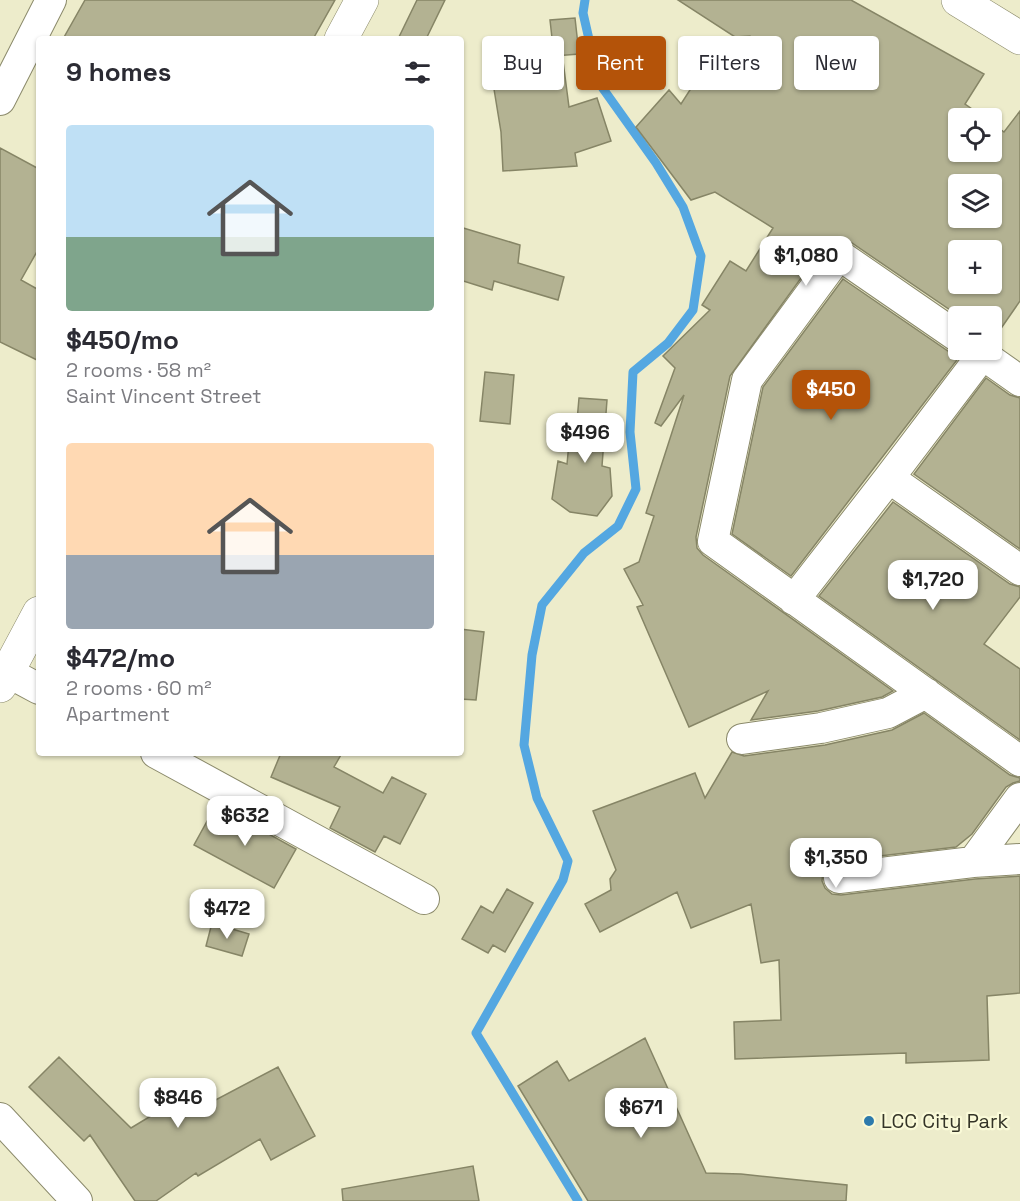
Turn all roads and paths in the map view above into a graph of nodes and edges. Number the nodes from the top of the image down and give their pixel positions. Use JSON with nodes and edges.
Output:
{"nodes":[{"id":1,"x":51,"y":0,"type":"edge"},
{"id":2,"x":362,"y":0,"type":"edge"},
{"id":3,"x":958,"y":0,"type":"edge"},
{"id":4,"x":342,"y":36,"type":"edge"},
{"id":5,"x":1020,"y":38,"type":"edge"},
{"id":6,"x":0,"y":100,"type":"edge"},
{"id":7,"x":948,"y":330,"type":"edge"},
{"id":8,"x":974,"y":360,"type":"edge"},
{"id":9,"x":991,"y":360,"type":"edge"},
{"id":10,"x":1020,"y":381,"type":"edge"},
{"id":11,"x":889,"y":478,"type":"junction"},
{"id":12,"x":1020,"y":570,"type":"edge"},
{"id":13,"x":794,"y":600,"type":"junction"},
{"id":14,"x":36,"y":618,"type":"edge"},
{"id":15,"x":3,"y":675,"type":"edge"},
{"id":16,"x":36,"y":688,"type":"edge"},
{"id":17,"x":926,"y":693,"type":"junction"},
{"id":18,"x":742,"y":739,"type":"dead end"},
{"id":19,"x":161,"y":756,"type":"edge"},
{"id":20,"x":1020,"y":761,"type":"edge"},
{"id":21,"x":1020,"y":798,"type":"edge"},
{"id":22,"x":1020,"y":859,"type":"edge"},
{"id":23,"x":973,"y":862,"type":"junction"},
{"id":24,"x":839,"y":878,"type":"dead end"},
{"id":25,"x":424,"y":900,"type":"dead end"},
{"id":26,"x":0,"y":1118,"type":"edge"},
{"id":27,"x":77,"y":1201,"type":"edge"}],
"edges":[{"from":1,"to":6,"type":"street"},
{"from":2,"to":4,"type":"main road"},
{"from":3,"to":5,"type":"main road"},
{"from":7,"to":13,"type":"street"},
{"from":8,"to":11,"type":"street"},
{"from":9,"to":10,"type":"street"},
{"from":11,"to":12,"type":"street"},
{"from":11,"to":13,"type":"street"},
{"from":13,"to":17,"type":"street"},
{"from":14,"to":15,"type":"main road"},
{"from":15,"to":16,"type":"street"},
{"from":17,"to":18,"type":"street"},
{"from":17,"to":20,"type":"street"},
{"from":19,"to":25,"type":"street"},
{"from":21,"to":23,"type":"street"},
{"from":22,"to":23,"type":"street"},
{"from":23,"to":24,"type":"street"},
{"from":26,"to":27,"type":"street"}]}
